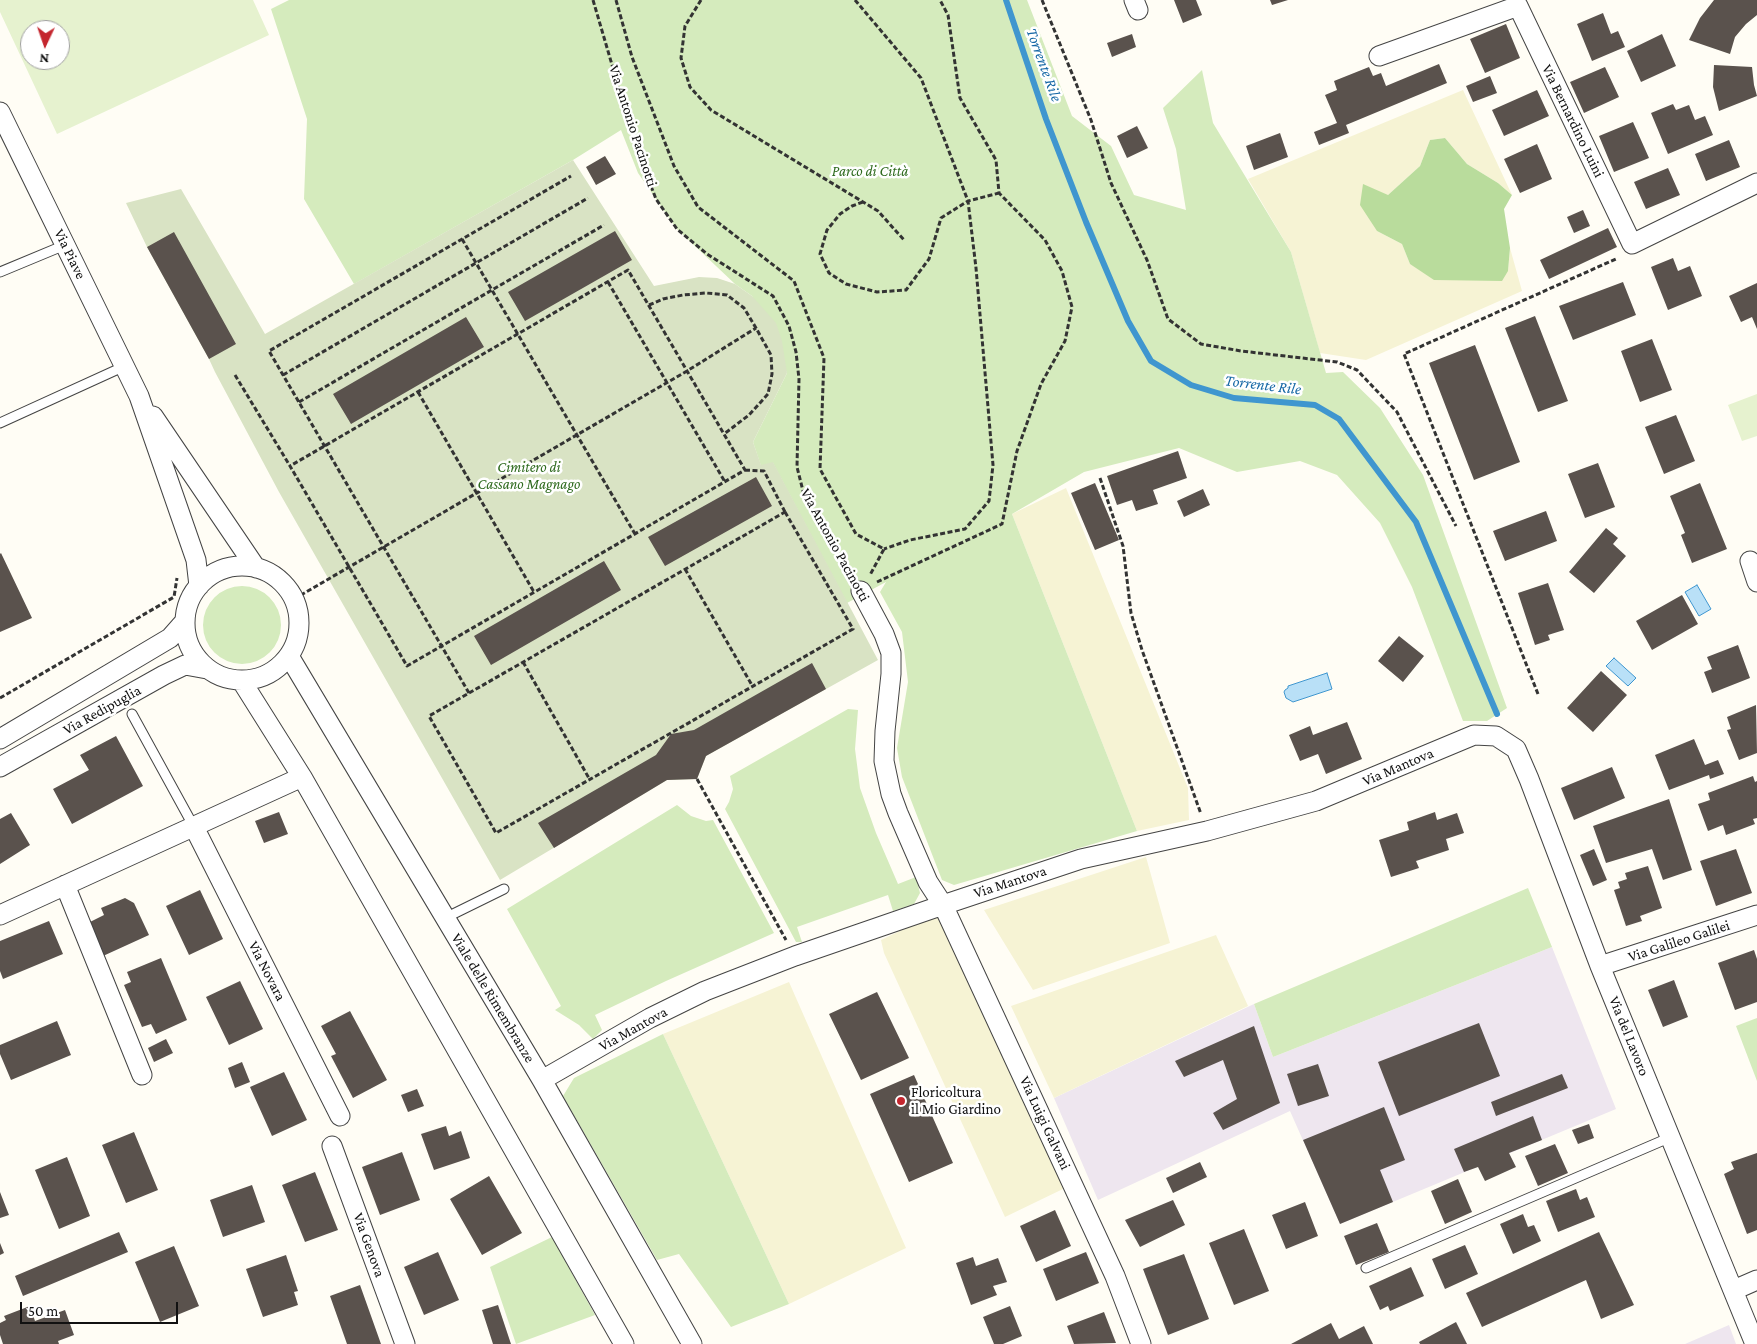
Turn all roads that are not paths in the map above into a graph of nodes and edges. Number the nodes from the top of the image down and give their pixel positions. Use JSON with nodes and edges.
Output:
{"nodes":[{"id":1,"x":1379,"y":56,"type":"dead end"},
{"id":2,"x":0,"y":112,"type":"edge"},
{"id":3,"x":1757,"y":183,"type":"edge"},
{"id":4,"x":66,"y":245,"type":"junction"},
{"id":5,"x":0,"y":272,"type":"edge"},
{"id":6,"x":125,"y":366,"type":"junction"},
{"id":7,"x":139,"y":396,"type":"junction"},
{"id":8,"x":0,"y":423,"type":"edge"},
{"id":9,"x":1750,"y":561,"type":"dead end"},
{"id":10,"x":256,"y":568,"type":"junction"},
{"id":11,"x":1757,"y":582,"type":"edge"},
{"id":12,"x":199,"y":586,"type":"junction"},
{"id":13,"x":861,"y":591,"type":"road end"},
{"id":14,"x":185,"y":621,"type":"junction"},
{"id":15,"x":289,"y":656,"type":"junction"},
{"id":16,"x":207,"y":669,"type":"junction"},
{"id":17,"x":241,"y":680,"type":"junction"},
{"id":18,"x":132,"y":714,"type":"dead end"},
{"id":19,"x":1496,"y":736,"type":"joint"},
{"id":20,"x":0,"y":739,"type":"edge"},
{"id":21,"x":0,"y":767,"type":"edge"},
{"id":22,"x":302,"y":777,"type":"junction"},
{"id":23,"x":194,"y":826,"type":"junction"},
{"id":24,"x":65,"y":886,"type":"junction"},
{"id":25,"x":504,"y":889,"type":"dead end"},
{"id":26,"x":943,"y":905,"type":"junction"},
{"id":27,"x":0,"y":915,"type":"edge"},
{"id":28,"x":1757,"y":916,"type":"edge"},
{"id":29,"x":445,"y":918,"type":"junction"},
{"id":30,"x":1600,"y":966,"type":"junction"},
{"id":31,"x":142,"y":1075,"type":"dead end"},
{"id":32,"x":542,"y":1080,"type":"junction"},
{"id":33,"x":340,"y":1116,"type":"dead end"},
{"id":34,"x":1671,"y":1137,"type":"junction"},
{"id":35,"x":332,"y":1146,"type":"dead end"},
{"id":36,"x":1366,"y":1268,"type":"dead end"},
{"id":37,"x":1757,"y":1280,"type":"edge"},
{"id":38,"x":1734,"y":1290,"type":"junction"},
{"id":39,"x":405,"y":1344,"type":"edge"},
{"id":40,"x":624,"y":1344,"type":"edge"},
{"id":41,"x":692,"y":1344,"type":"edge"},
{"id":42,"x":1141,"y":1344,"type":"edge"},
{"id":43,"x":1755,"y":1344,"type":"edge"}],
"edges":[{"from":1,"to":3,"type":"street","name":"Via Bernardino Luini"},
{"from":2,"to":4,"type":"street","name":"Via Piave"},
{"from":4,"to":5,"type":"lane"},
{"from":4,"to":6,"type":"street","name":"Via Piave"},
{"from":6,"to":7,"type":"street","name":"Via Piave"},
{"from":6,"to":8,"type":"lane"},
{"from":7,"to":10,"type":"street","name":"Via Piave"},
{"from":7,"to":12,"type":"street","name":"Via Piave"},
{"from":9,"to":11,"type":"street"},
{"from":10,"to":12,"type":"street"},
{"from":10,"to":15,"type":"street"},
{"from":12,"to":14,"type":"street"},
{"from":13,"to":26,"type":"street","name":"Via Antonio Pacinotti"},
{"from":14,"to":16,"type":"street"},
{"from":14,"to":20,"type":"street","name":"Via Redipuglia"},
{"from":15,"to":17,"type":"street"},
{"from":15,"to":29,"type":"street","name":"Viale delle Rimembranze"},
{"from":16,"to":17,"type":"street"},
{"from":16,"to":21,"type":"street","name":"Via Redipuglia"},
{"from":17,"to":22,"type":"street"},
{"from":18,"to":23,"type":"lane"},
{"from":19,"to":26,"type":"street","name":"Via Mantova"},
{"from":19,"to":30,"type":"street","name":"Via del Lavoro"},
{"from":22,"to":23,"type":"street"},
{"from":22,"to":40,"type":"street"},
{"from":23,"to":24,"type":"street"},
{"from":23,"to":33,"type":"street","name":"Via Novara"},
{"from":24,"to":27,"type":"street"},
{"from":24,"to":31,"type":"street"},
{"from":25,"to":29,"type":"lane"},
{"from":26,"to":32,"type":"street","name":"Via Mantova"},
{"from":26,"to":42,"type":"street","name":"Via Luigi Galvani"},
{"from":28,"to":30,"type":"street","name":"Via Galileo Galilei"},
{"from":29,"to":32,"type":"street","name":"Viale delle Rimembranze"},
{"from":30,"to":34,"type":"street","name":"Via del Lavoro"},
{"from":32,"to":41,"type":"street","name":"Viale delle Rimembranze"},
{"from":34,"to":36,"type":"lane"},
{"from":34,"to":38,"type":"street","name":"Via del Lavoro"},
{"from":35,"to":39,"type":"street","name":"Via Genova"},
{"from":37,"to":38,"type":"street"},
{"from":38,"to":43,"type":"street","name":"Via del Lavoro"}]}
